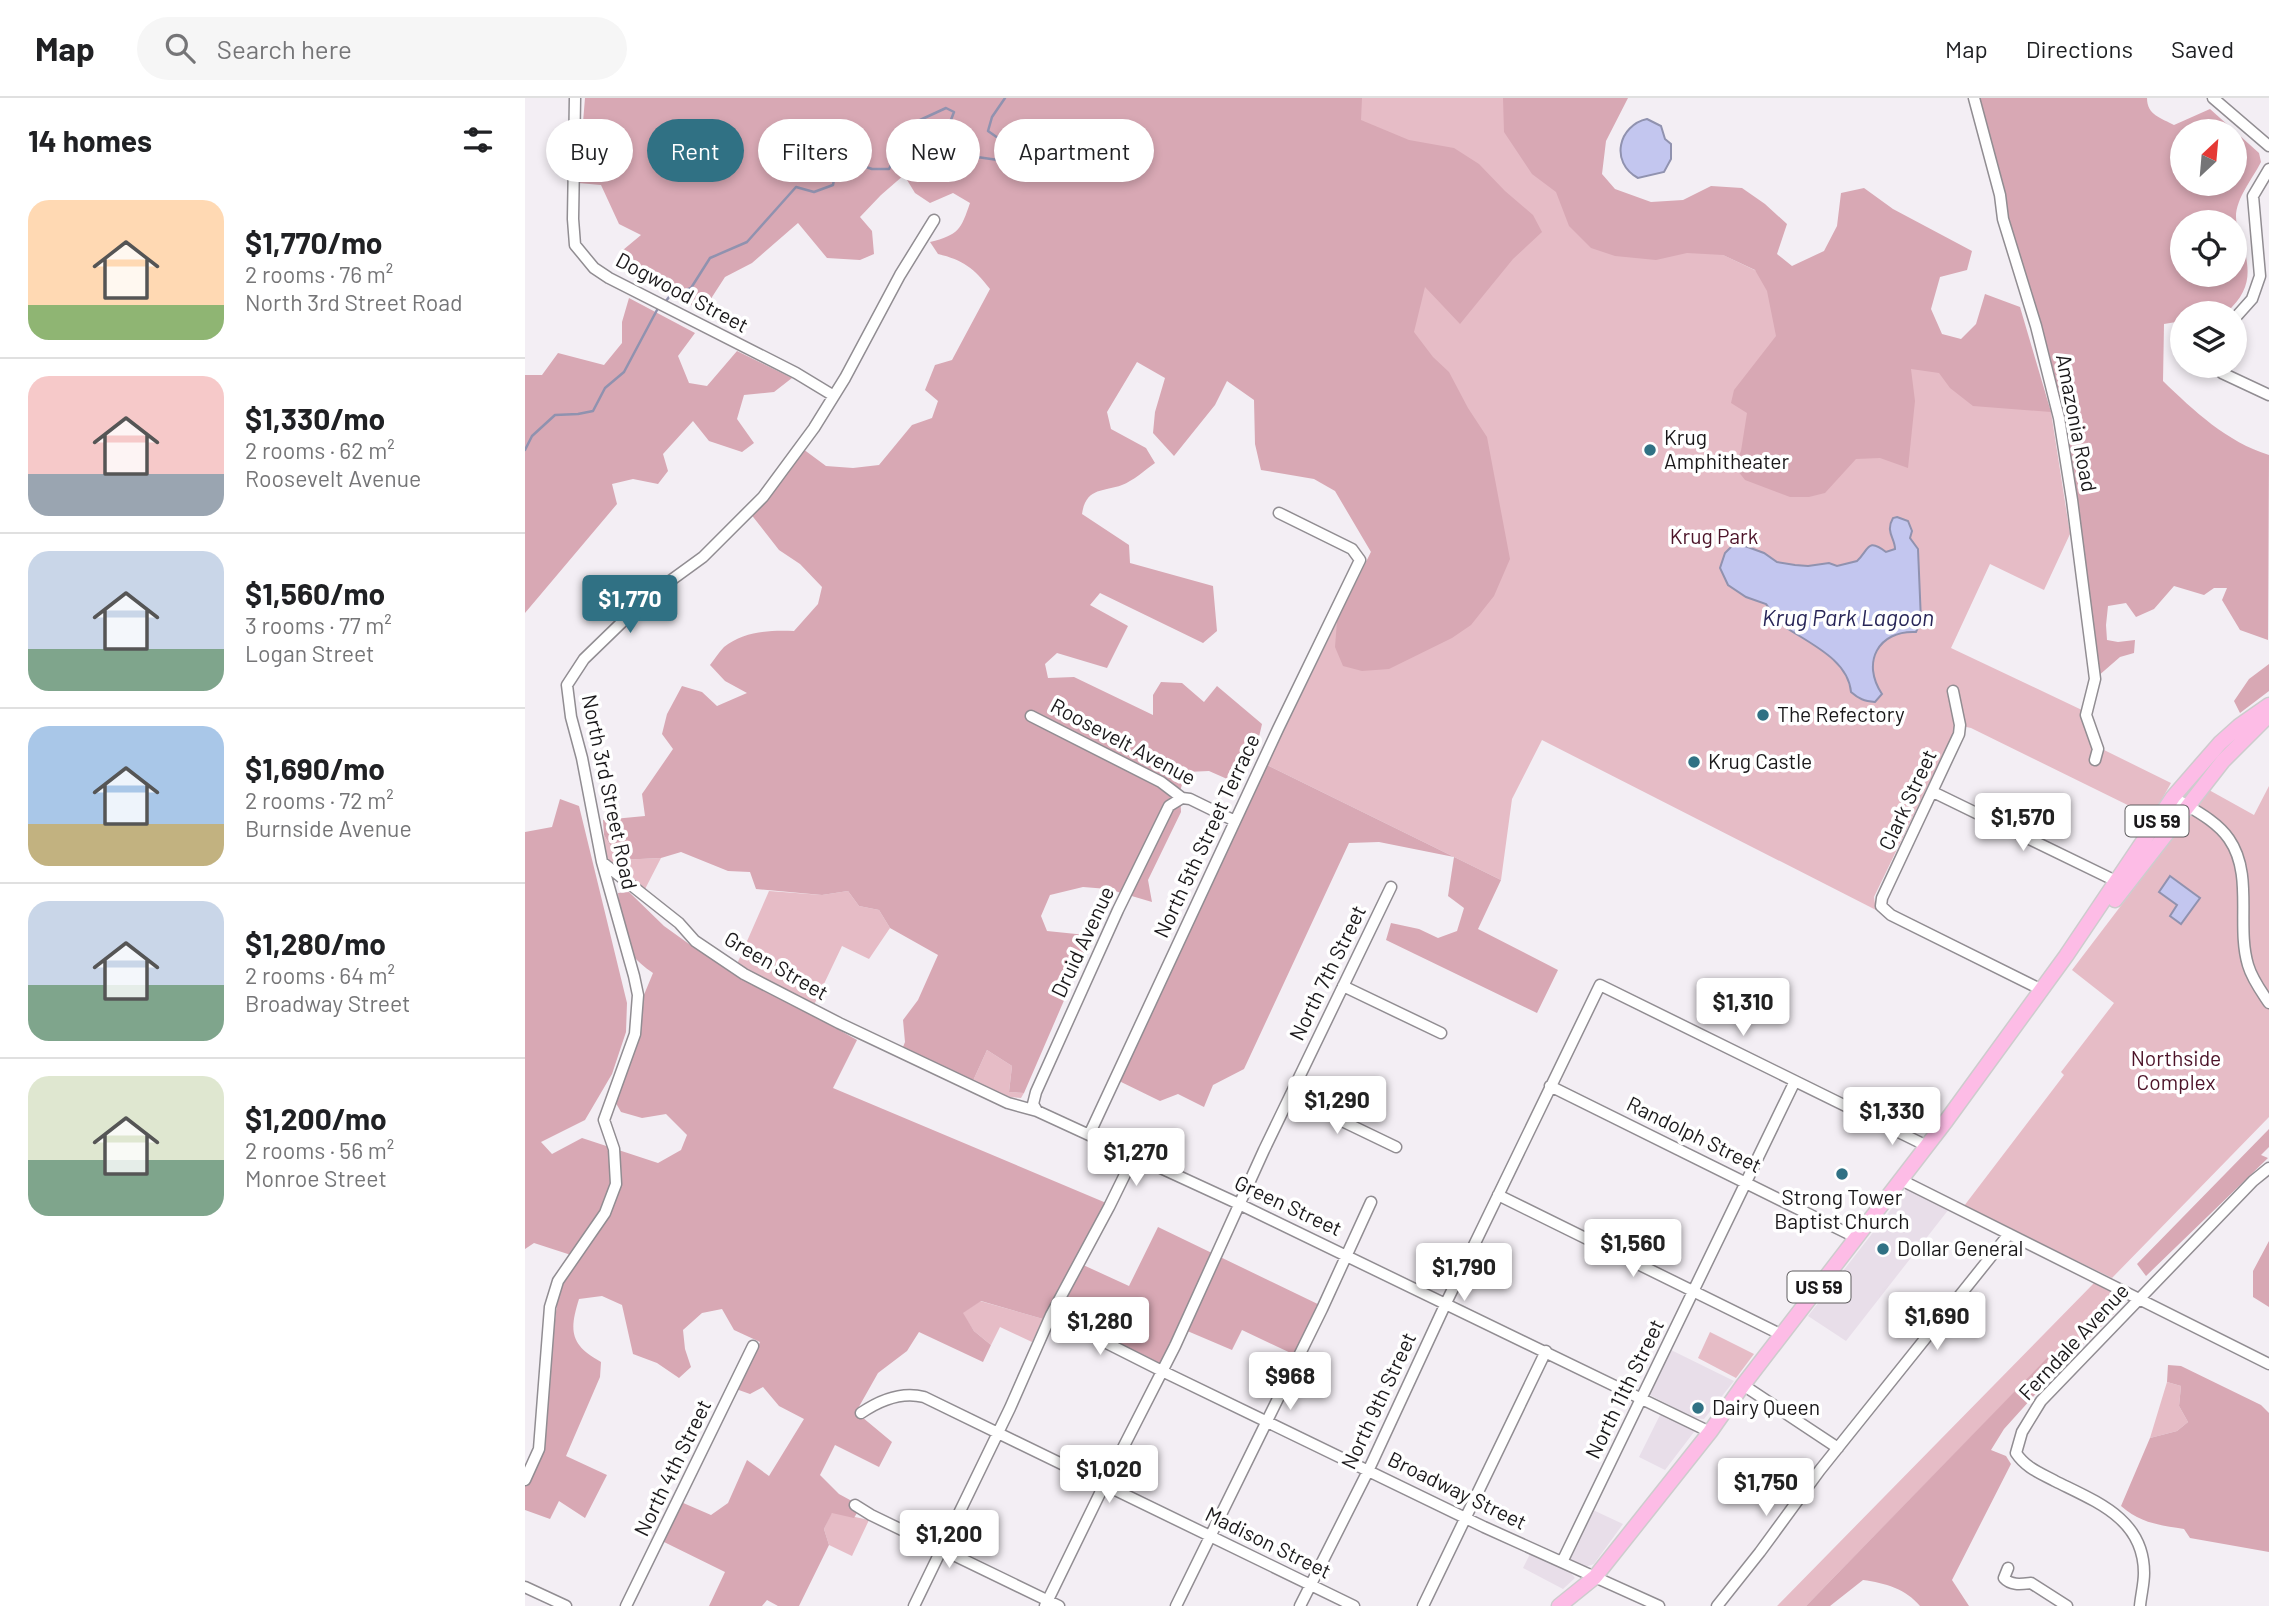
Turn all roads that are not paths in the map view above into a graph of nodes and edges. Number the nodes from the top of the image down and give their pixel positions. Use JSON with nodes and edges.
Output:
{"nodes":[{"id":1,"x":575,"y":98,"type":"edge"},
{"id":2,"x":1974,"y":98,"type":"edge"},
{"id":3,"x":2213,"y":98,"type":"edge"},
{"id":4,"x":2269,"y":146,"type":"edge"},
{"id":5,"x":2269,"y":169,"type":"edge"},
{"id":6,"x":934,"y":220,"type":"dead end"},
{"id":7,"x":2247,"y":305,"type":"edge"},
{"id":8,"x":2233,"y":378,"type":"edge"},
{"id":9,"x":2269,"y":395,"type":"edge"},
{"id":10,"x":834,"y":396,"type":"junction"},
{"id":11,"x":1279,"y":513,"type":"dead end"},
{"id":12,"x":1953,"y":691,"type":"dead end"},
{"id":13,"x":2269,"y":705,"type":"edge"},
{"id":14,"x":2269,"y":715,"type":"edge"},
{"id":15,"x":1031,"y":716,"type":"dead end"},
{"id":16,"x":2095,"y":760,"type":"dead end"},
{"id":17,"x":1933,"y":792,"type":"junction"},
{"id":18,"x":2173,"y":797,"type":"junction"},
{"id":19,"x":1182,"y":798,"type":"junction"},
{"id":20,"x":2188,"y":807,"type":"junction"},
{"id":21,"x":1235,"y":821,"type":"junction"},
{"id":22,"x":602,"y":862,"type":"junction"},
{"id":23,"x":2122,"y":884,"type":"junction"},
{"id":24,"x":1391,"y":887,"type":"dead end"},
{"id":25,"x":1343,"y":986,"type":"junction"},
{"id":26,"x":2042,"y":990,"type":"junction"},
{"id":27,"x":2269,"y":1003,"type":"edge"},
{"id":28,"x":1441,"y":1033,"type":"dead end"},
{"id":29,"x":1795,"y":1081,"type":"junction"},
{"id":30,"x":1551,"y":1086,"type":"junction"},
{"id":31,"x":1290,"y":1097,"type":"junction"},
{"id":32,"x":1037,"y":1111,"type":"junction"},
{"id":33,"x":1089,"y":1135,"type":"junction"},
{"id":34,"x":1927,"y":1146,"type":"junction"},
{"id":35,"x":1397,"y":1147,"type":"dead end"},
{"id":36,"x":1134,"y":1156,"type":"junction"},
{"id":37,"x":2269,"y":1168,"type":"edge"},
{"id":38,"x":1901,"y":1180,"type":"junction"},
{"id":39,"x":1745,"y":1182,"type":"junction"},
{"id":40,"x":1498,"y":1195,"type":"junction"},
{"id":41,"x":1371,"y":1202,"type":"dead end"},
{"id":42,"x":1239,"y":1204,"type":"junction"},
{"id":43,"x":2009,"y":1234,"type":"junction"},
{"id":44,"x":1857,"y":1238,"type":"junction"},
{"id":45,"x":1347,"y":1256,"type":"junction"},
{"id":46,"x":1694,"y":1291,"type":"junction"},
{"id":47,"x":2138,"y":1300,"type":"junction"},
{"id":48,"x":1446,"y":1303,"type":"junction"},
{"id":49,"x":1051,"y":1315,"type":"junction"},
{"id":50,"x":1782,"y":1335,"type":"junction"},
{"id":51,"x":754,"y":1346,"type":"dead end"},
{"id":52,"x":1546,"y":1351,"type":"junction"},
{"id":53,"x":2269,"y":1364,"type":"edge"},
{"id":54,"x":1162,"y":1371,"type":"junction"},
{"id":55,"x":1743,"y":1385,"type":"junction"},
{"id":56,"x":1642,"y":1398,"type":"junction"},
{"id":57,"x":861,"y":1413,"type":"dead end"},
{"id":58,"x":1268,"y":1420,"type":"junction"},
{"id":59,"x":998,"y":1432,"type":"junction"},
{"id":60,"x":1710,"y":1432,"type":"junction"},
{"id":61,"x":1838,"y":1448,"type":"junction"},
{"id":62,"x":1369,"y":1469,"type":"junction"},
{"id":63,"x":525,"y":1480,"type":"edge"},
{"id":64,"x":1104,"y":1485,"type":"junction"},
{"id":65,"x":855,"y":1505,"type":"dead end"},
{"id":66,"x":1466,"y":1518,"type":"junction"},
{"id":67,"x":1210,"y":1536,"type":"junction"},
{"id":68,"x":941,"y":1549,"type":"junction"},
{"id":69,"x":1562,"y":1562,"type":"junction"},
{"id":70,"x":2008,"y":1568,"type":"dead end"},
{"id":71,"x":2025,"y":1571,"type":"dead end"},
{"id":72,"x":1595,"y":1577,"type":"junction"},
{"id":73,"x":2031,"y":1583,"type":"junction"},
{"id":74,"x":1310,"y":1584,"type":"junction"},
{"id":75,"x":525,"y":1587,"type":"edge"},
{"id":76,"x":1051,"y":1604,"type":"edge"},
{"id":77,"x":566,"y":1606,"type":"edge"},
{"id":78,"x":626,"y":1606,"type":"edge"},
{"id":79,"x":914,"y":1606,"type":"edge"},
{"id":80,"x":1176,"y":1606,"type":"edge"},
{"id":81,"x":1300,"y":1606,"type":"edge"},
{"id":82,"x":1354,"y":1606,"type":"edge"},
{"id":83,"x":1423,"y":1606,"type":"edge"},
{"id":84,"x":1559,"y":1606,"type":"edge"},
{"id":85,"x":1659,"y":1606,"type":"edge"},
{"id":86,"x":1717,"y":1606,"type":"edge"},
{"id":87,"x":2067,"y":1606,"type":"edge"},
{"id":88,"x":2140,"y":1606,"type":"edge"}],
"edges":[{"from":1,"to":10,"type":"street","name":"Dogwood Street"},
{"from":2,"to":16,"type":"street","name":"Amazonia Road"},
{"from":3,"to":4,"type":"street"},
{"from":5,"to":7,"type":"street"},
{"from":6,"to":10,"type":"street","name":"North 3rd Street Road"},
{"from":8,"to":9,"type":"street"},
{"from":10,"to":22,"type":"street","name":"North 3rd Street Road"},
{"from":11,"to":21,"type":"street","name":"North 5th Street Terrace"},
{"from":12,"to":17,"type":"street","name":"Clark Street"},
{"from":13,"to":18,"type":"main road","number":"US 59"},
{"from":14,"to":20,"type":"main road","number":"US 59"},
{"from":15,"to":19,"type":"street","name":"Roosevelt Avenue"},
{"from":17,"to":23,"type":"street"},
{"from":17,"to":26,"type":"street","name":"Clark Street"},
{"from":18,"to":20,"type":"street"},
{"from":18,"to":23,"type":"main road","number":"US 59"},
{"from":19,"to":21,"type":"street","name":"Roosevelt Avenue"},
{"from":19,"to":32,"type":"street","name":"Druid Avenue"},
{"from":20,"to":23,"type":"main road","number":"US 59"},
{"from":20,"to":27,"type":"street"},
{"from":21,"to":33,"type":"street","name":"North 5th Street Terrace"},
{"from":22,"to":32,"type":"street","name":"Green Street"},
{"from":22,"to":63,"type":"street","name":"North 3rd Street Road"},
{"from":23,"to":26,"type":"main road","number":"US 59"},
{"from":24,"to":25,"type":"street","name":"North 7th Street"},
{"from":25,"to":28,"type":"street"},
{"from":25,"to":31,"type":"street","name":"North 7th Street"},
{"from":26,"to":34,"type":"main road","number":"US 59"},
{"from":29,"to":30,"type":"street","name":"North 9th Street"},
{"from":29,"to":34,"type":"street"},
{"from":29,"to":39,"type":"street","name":"North 11th Street"},
{"from":30,"to":39,"type":"street","name":"Randolph Street"},
{"from":30,"to":40,"type":"street","name":"North 9th Street"},
{"from":31,"to":35,"type":"street"},
{"from":31,"to":42,"type":"street","name":"North 7th Street"},
{"from":32,"to":33,"type":"street","name":"Green Street"},
{"from":33,"to":36,"type":"street","name":"Green Street"},
{"from":34,"to":38,"type":"main road","number":"US 59"},
{"from":36,"to":42,"type":"street","name":"Green Street"},
{"from":36,"to":49,"type":"street"},
{"from":37,"to":47,"type":"street","name":"Ferndale Avenue"},
{"from":38,"to":43,"type":"street"},
{"from":38,"to":44,"type":"main road","number":"US 59"},
{"from":39,"to":44,"type":"street","name":"Randolph Street"},
{"from":39,"to":46,"type":"street","name":"North 11th Street"},
{"from":40,"to":46,"type":"street"},
{"from":40,"to":48,"type":"street","name":"North 9th Street"},
{"from":41,"to":45,"type":"street"},
{"from":42,"to":45,"type":"street","name":"Green Street"},
{"from":42,"to":54,"type":"street","name":"North 7th Street"},
{"from":43,"to":47,"type":"street"},
{"from":43,"to":61,"type":"street"},
{"from":44,"to":50,"type":"main road","number":"US 59"},
{"from":45,"to":48,"type":"street","name":"Green Street"},
{"from":45,"to":58,"type":"street"},
{"from":46,"to":50,"type":"street"},
{"from":46,"to":56,"type":"street","name":"North 11th Street"},
{"from":47,"to":53,"type":"street"},
{"from":47,"to":88,"type":"street","name":"Ferndale Avenue"},
{"from":48,"to":52,"type":"street","name":"Green Street"},
{"from":48,"to":62,"type":"street","name":"North 9th Street"},
{"from":49,"to":54,"type":"street","name":"Broadway Street"},
{"from":49,"to":59,"type":"street"},
{"from":50,"to":55,"type":"main road","number":"US 59"},
{"from":51,"to":78,"type":"street","name":"North 4th Street"},
{"from":52,"to":56,"type":"street","name":"Green Street"},
{"from":52,"to":66,"type":"street"},
{"from":54,"to":58,"type":"street","name":"Broadway Street"},
{"from":54,"to":64,"type":"street","name":"North 7th Street"},
{"from":55,"to":60,"type":"main road","number":"US 59"},
{"from":55,"to":61,"type":"street"},
{"from":56,"to":60,"type":"street","name":"Green Street"},
{"from":56,"to":69,"type":"street","name":"North 11th Street"},
{"from":57,"to":59,"type":"street","name":"Madison Street"},
{"from":58,"to":62,"type":"street","name":"Broadway Street"},
{"from":58,"to":67,"type":"street"},
{"from":59,"to":64,"type":"street","name":"Madison Street"},
{"from":59,"to":68,"type":"street"},
{"from":60,"to":72,"type":"main road","number":"US 59"},
{"from":61,"to":86,"type":"street"},
{"from":62,"to":66,"type":"street","name":"Broadway Street"},
{"from":62,"to":74,"type":"street","name":"North 9th Street"},
{"from":64,"to":67,"type":"street","name":"Madison Street"},
{"from":64,"to":76,"type":"street","name":"North 7th Street"},
{"from":65,"to":68,"type":"street"},
{"from":66,"to":69,"type":"street","name":"Broadway Street"},
{"from":66,"to":83,"type":"street"},
{"from":67,"to":74,"type":"street","name":"Madison Street"},
{"from":67,"to":80,"type":"street"},
{"from":68,"to":76,"type":"street"},
{"from":68,"to":79,"type":"street"},
{"from":69,"to":72,"type":"street","name":"Broadway Street"},
{"from":70,"to":73,"type":"street"},
{"from":71,"to":73,"type":"street"},
{"from":72,"to":84,"type":"main road","number":"US 59"},
{"from":72,"to":85,"type":"street","name":"Broadway Street"},
{"from":73,"to":87,"type":"street"},
{"from":74,"to":81,"type":"street","name":"North 9th Street"},
{"from":74,"to":82,"type":"street","name":"Madison Street"},
{"from":75,"to":77,"type":"street"}]}
